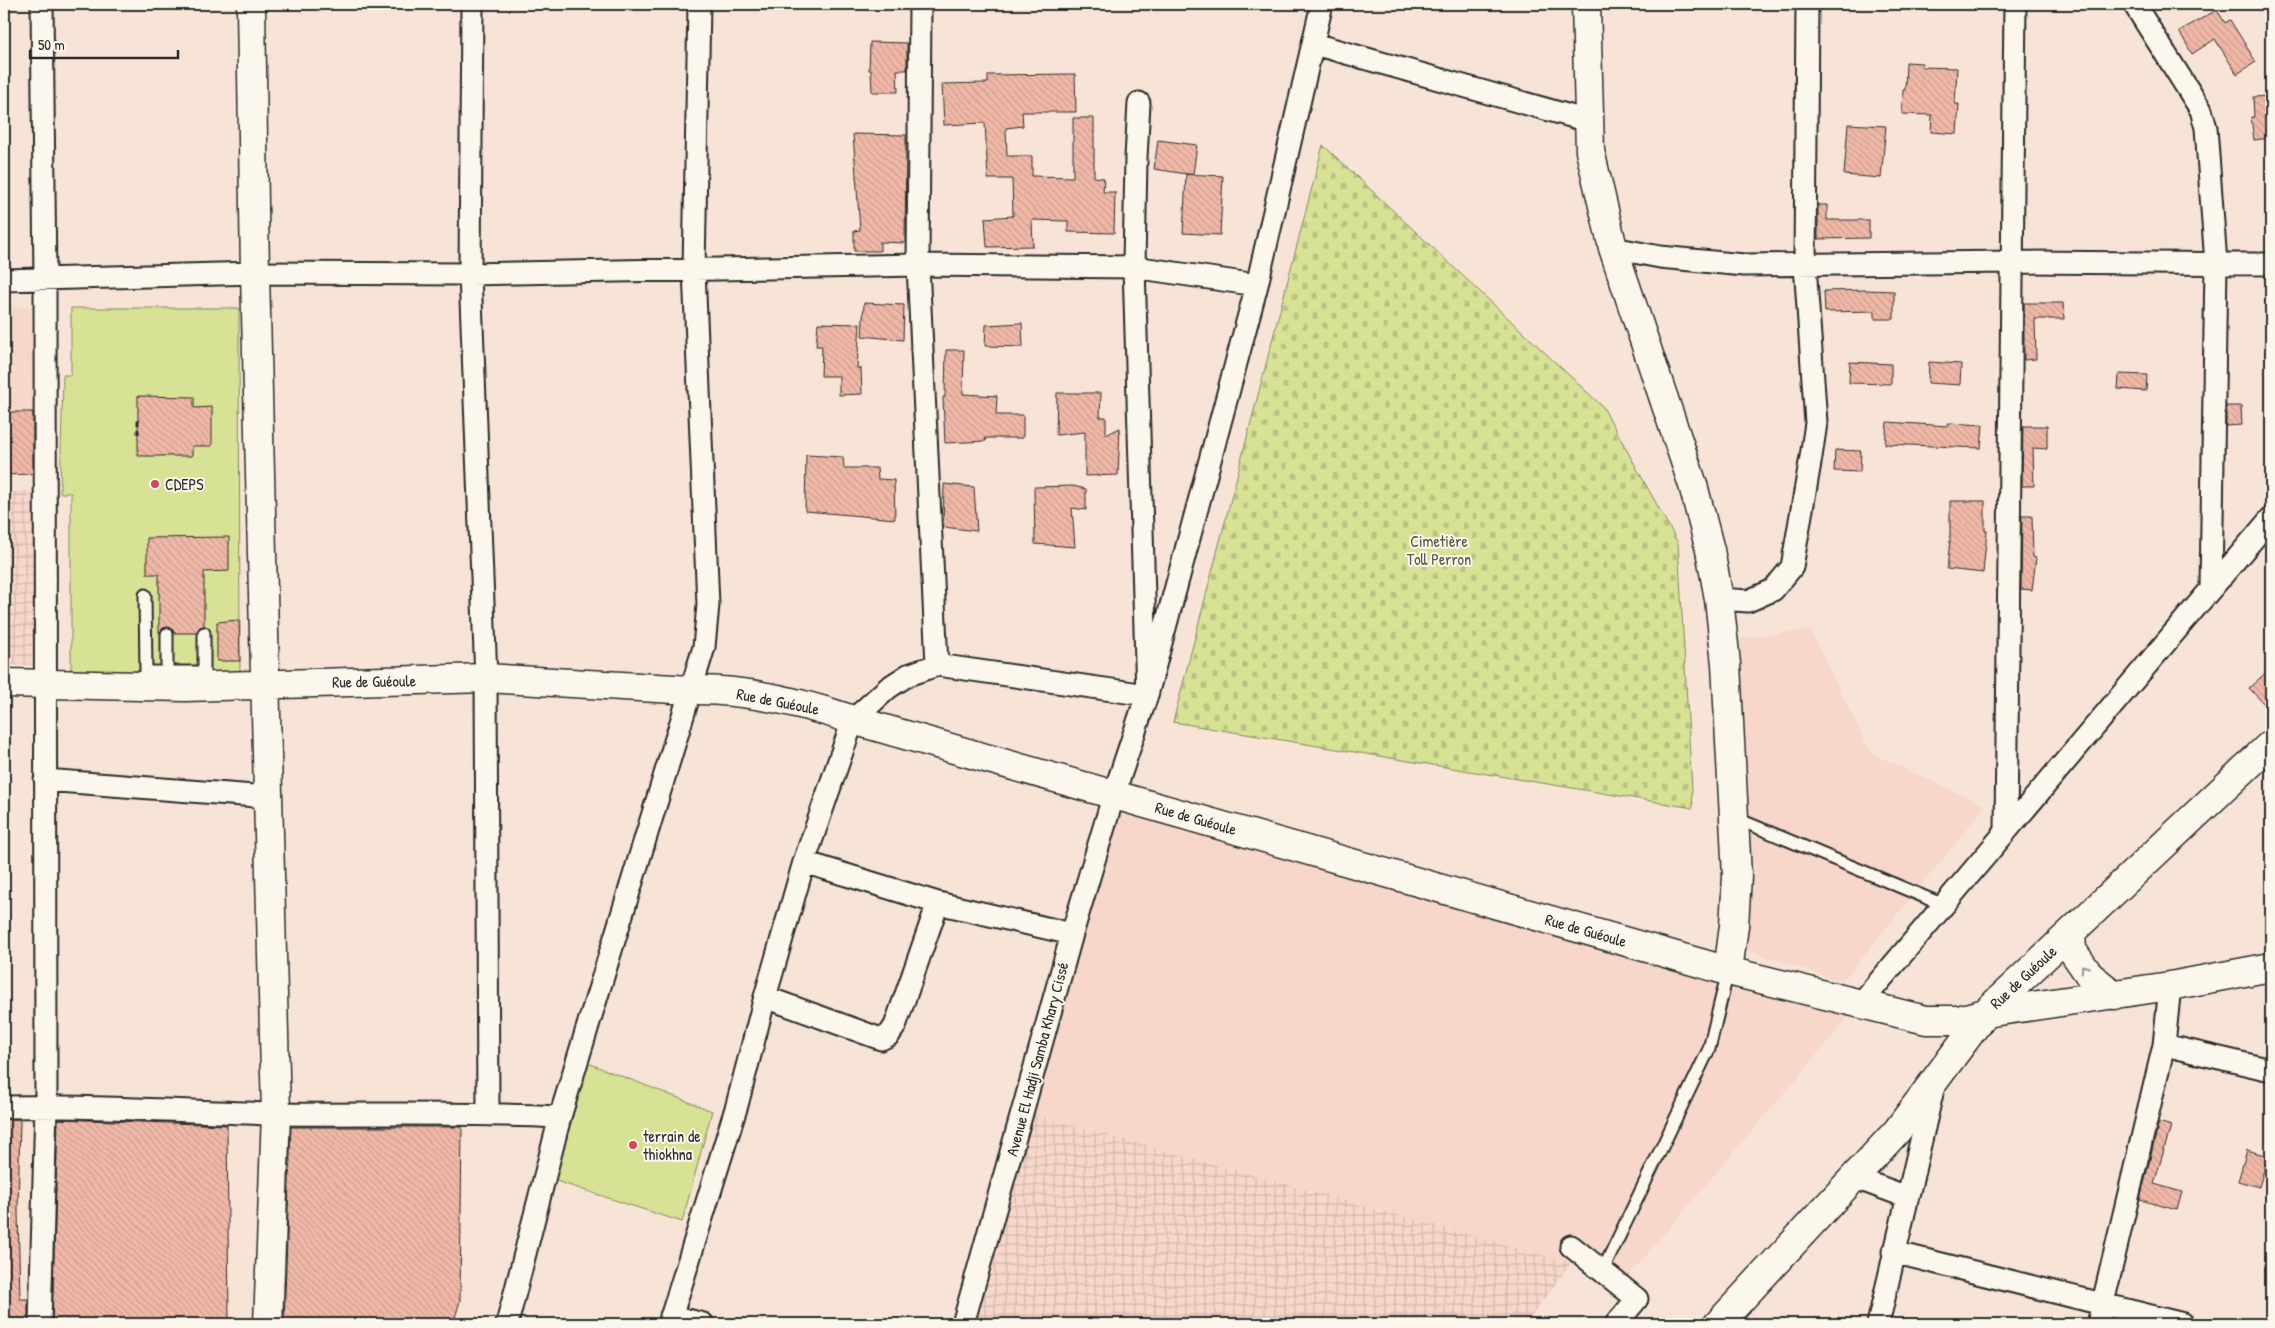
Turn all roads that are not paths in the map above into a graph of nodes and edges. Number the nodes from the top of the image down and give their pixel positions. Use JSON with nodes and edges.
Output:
{"nodes":[{"id":1,"x":42,"y":4,"type":"edge"},
{"id":2,"x":251,"y":4,"type":"edge"},
{"id":3,"x":472,"y":4,"type":"edge"},
{"id":4,"x":699,"y":4,"type":"edge"},
{"id":5,"x":920,"y":4,"type":"edge"},
{"id":6,"x":1322,"y":4,"type":"edge"},
{"id":7,"x":1586,"y":4,"type":"edge"},
{"id":8,"x":1807,"y":4,"type":"edge"},
{"id":9,"x":2015,"y":4,"type":"edge"},
{"id":10,"x":2134,"y":4,"type":"edge"},
{"id":11,"x":1314,"y":44,"type":"junction"},
{"id":12,"x":1139,"y":103,"type":"dead end"},
{"id":13,"x":1588,"y":121,"type":"junction"},
{"id":14,"x":1613,"y":248,"type":"junction"},
{"id":15,"x":2012,"y":262,"type":"junction"},
{"id":16,"x":2216,"y":262,"type":"junction"},
{"id":17,"x":2271,"y":264,"type":"edge"},
{"id":18,"x":918,"y":265,"type":"junction"},
{"id":19,"x":1805,"y":265,"type":"junction"},
{"id":20,"x":1134,"y":267,"type":"junction"},
{"id":21,"x":694,"y":270,"type":"junction"},
{"id":22,"x":255,"y":273,"type":"junction"},
{"id":23,"x":470,"y":274,"type":"junction"},
{"id":24,"x":4,"y":280,"type":"edge"},
{"id":25,"x":45,"y":280,"type":"junction"},
{"id":26,"x":1257,"y":285,"type":"junction"},
{"id":27,"x":2271,"y":518,"type":"edge"},
{"id":28,"x":2211,"y":588,"type":"junction"},
{"id":29,"x":145,"y":595,"type":"dead end"},
{"id":30,"x":1719,"y":599,"type":"junction"},
{"id":31,"x":204,"y":633,"type":"dead end"},
{"id":32,"x":167,"y":634,"type":"dead end"},
{"id":33,"x":937,"y":665,"type":"junction"},
{"id":34,"x":179,"y":678,"type":"junction"},
{"id":35,"x":486,"y":678,"type":"junction"},
{"id":36,"x":4,"y":683,"type":"edge"},
{"id":37,"x":45,"y":684,"type":"junction"},
{"id":38,"x":266,"y":684,"type":"junction"},
{"id":39,"x":691,"y":690,"type":"junction"},
{"id":40,"x":1147,"y":696,"type":"junction"},
{"id":41,"x":853,"y":720,"type":"junction"},
{"id":42,"x":2271,"y":744,"type":"edge"},
{"id":43,"x":45,"y":780,"type":"junction"},
{"id":44,"x":1114,"y":794,"type":"junction"},
{"id":45,"x":269,"y":798,"type":"junction"},
{"id":46,"x":1735,"y":818,"type":"junction"},
{"id":47,"x":2006,"y":830,"type":"junction"},
{"id":48,"x":804,"y":862,"type":"junction"},
{"id":49,"x":938,"y":903,"type":"junction"},
{"id":50,"x":1944,"y":905,"type":"junction"},
{"id":51,"x":2071,"y":932,"type":"junction"},
{"id":52,"x":1072,"y":934,"type":"junction"},
{"id":53,"x":2271,"y":967,"type":"edge"},
{"id":54,"x":1728,"y":971,"type":"junction"},
{"id":55,"x":2170,"y":986,"type":"junction"},
{"id":56,"x":2114,"y":995,"type":"junction"},
{"id":57,"x":765,"y":997,"type":"junction"},
{"id":58,"x":1861,"y":1003,"type":"junction"},
{"id":59,"x":1984,"y":1013,"type":"junction"},
{"id":60,"x":2164,"y":1045,"type":"junction"},
{"id":61,"x":2271,"y":1070,"type":"edge"},
{"id":62,"x":1936,"y":1080,"type":"junction"},
{"id":63,"x":46,"y":1106,"type":"junction"},
{"id":64,"x":4,"y":1107,"type":"edge"},
{"id":65,"x":488,"y":1113,"type":"junction"},
{"id":66,"x":276,"y":1114,"type":"junction"},
{"id":67,"x":560,"y":1117,"type":"junction"},
{"id":68,"x":1854,"y":1177,"type":"junction"},
{"id":69,"x":1907,"y":1197,"type":"junction"},
{"id":70,"x":1571,"y":1246,"type":"dead end"},
{"id":71,"x":1894,"y":1252,"type":"junction"},
{"id":72,"x":1602,"y":1272,"type":"junction"},
{"id":73,"x":2100,"y":1314,"type":"edge"},
{"id":74,"x":670,"y":1320,"type":"edge"},
{"id":75,"x":40,"y":1324,"type":"edge"},
{"id":76,"x":268,"y":1324,"type":"edge"},
{"id":77,"x":507,"y":1324,"type":"edge"},
{"id":78,"x":703,"y":1324,"type":"edge"},
{"id":79,"x":963,"y":1324,"type":"edge"},
{"id":80,"x":1616,"y":1324,"type":"edge"},
{"id":81,"x":1718,"y":1324,"type":"edge"},
{"id":82,"x":1878,"y":1324,"type":"edge"},
{"id":83,"x":2183,"y":1324,"type":"edge"}],
"edges":[{"from":1,"to":25,"type":"street"},
{"from":2,"to":22,"type":"street"},
{"from":3,"to":23,"type":"street"},
{"from":4,"to":21,"type":"street"},
{"from":5,"to":18,"type":"street"},
{"from":6,"to":11,"type":"street","name":"Avenue El Hadji Samba Khary Cissé"},
{"from":7,"to":13,"type":"street"},
{"from":8,"to":19,"type":"street"},
{"from":9,"to":15,"type":"street"},
{"from":10,"to":16,"type":"street"},
{"from":11,"to":13,"type":"street"},
{"from":11,"to":26,"type":"street","name":"Avenue El Hadji Samba Khary Cissé"},
{"from":12,"to":20,"type":"street"},
{"from":13,"to":14,"type":"street"},
{"from":14,"to":19,"type":"street"},
{"from":14,"to":30,"type":"street"},
{"from":15,"to":16,"type":"street"},
{"from":15,"to":19,"type":"street"},
{"from":15,"to":47,"type":"street"},
{"from":16,"to":17,"type":"street"},
{"from":16,"to":28,"type":"street"},
{"from":18,"to":20,"type":"street"},
{"from":18,"to":21,"type":"street"},
{"from":18,"to":33,"type":"street"},
{"from":19,"to":30,"type":"street"},
{"from":20,"to":26,"type":"street"},
{"from":20,"to":40,"type":"street"},
{"from":21,"to":23,"type":"street"},
{"from":21,"to":39,"type":"street"},
{"from":22,"to":23,"type":"street"},
{"from":22,"to":25,"type":"street"},
{"from":22,"to":38,"type":"street"},
{"from":23,"to":35,"type":"street"},
{"from":24,"to":25,"type":"street"},
{"from":25,"to":37,"type":"street"},
{"from":26,"to":40,"type":"street","name":"Avenue El Hadji Samba Khary Cissé"},
{"from":27,"to":28,"type":"street"},
{"from":28,"to":47,"type":"street"},
{"from":29,"to":34,"type":"lane"},
{"from":30,"to":46,"type":"street"},
{"from":31,"to":34,"type":"lane"},
{"from":32,"to":34,"type":"lane"},
{"from":33,"to":40,"type":"street"},
{"from":33,"to":41,"type":"street"},
{"from":34,"to":37,"type":"street","name":"Rue de Guéoule"},
{"from":34,"to":38,"type":"street","name":"Rue de Guéoule"},
{"from":35,"to":38,"type":"street","name":"Rue de Guéoule"},
{"from":35,"to":39,"type":"street","name":"Rue de Guéoule"},
{"from":35,"to":65,"type":"street"},
{"from":36,"to":37,"type":"street","name":"Rue de Guéoule"},
{"from":37,"to":43,"type":"street"},
{"from":38,"to":45,"type":"street"},
{"from":39,"to":41,"type":"street","name":"Rue de Guéoule"},
{"from":39,"to":67,"type":"street"},
{"from":40,"to":44,"type":"street","name":"Avenue El Hadji Samba Khary Cissé"},
{"from":41,"to":44,"type":"street","name":"Rue de Guéoule"},
{"from":41,"to":48,"type":"street"},
{"from":42,"to":51,"type":"street","name":"Rue de Guéoule"},
{"from":43,"to":45,"type":"street"},
{"from":43,"to":63,"type":"street"},
{"from":44,"to":52,"type":"street","name":"Avenue El Hadji Samba Khary Cissé"},
{"from":44,"to":54,"type":"street","name":"Rue de Guéoule"},
{"from":45,"to":66,"type":"street"},
{"from":46,"to":50,"type":"lane"},
{"from":46,"to":54,"type":"street"},
{"from":47,"to":50,"type":"street"},
{"from":48,"to":49,"type":"street"},
{"from":48,"to":57,"type":"street"},
{"from":49,"to":52,"type":"street"},
{"from":49,"to":57,"type":"street"},
{"from":50,"to":58,"type":"street"},
{"from":56,"to":51,"type":"street","one_way":true},
{"from":51,"to":59,"type":"street","name":"Rue de Guéoule"},
{"from":52,"to":79,"type":"street","name":"Avenue El Hadji Samba Khary Cissé"},
{"from":53,"to":55,"type":"street"},
{"from":54,"to":58,"type":"street","name":"Rue de Guéoule"},
{"from":54,"to":72,"type":"lane"},
{"from":55,"to":56,"type":"street"},
{"from":55,"to":60,"type":"street"},
{"from":56,"to":59,"type":"street"},
{"from":57,"to":74,"type":"street"},
{"from":58,"to":59,"type":"street","name":"Rue de Guéoule"},
{"from":59,"to":62,"type":"street"},
{"from":60,"to":61,"type":"street"},
{"from":60,"to":73,"type":"street"},
{"from":62,"to":68,"type":"street"},
{"from":62,"to":69,"type":"street"},
{"from":63,"to":64,"type":"street"},
{"from":63,"to":66,"type":"street"},
{"from":63,"to":75,"type":"street"},
{"from":65,"to":66,"type":"street"},
{"from":65,"to":67,"type":"street"},
{"from":66,"to":76,"type":"street"},
{"from":67,"to":77,"type":"street"},
{"from":68,"to":69,"type":"street"},
{"from":68,"to":81,"type":"street"},
{"from":69,"to":71,"type":"street"},
{"from":70,"to":72,"type":"street"},
{"from":71,"to":73,"type":"street"},
{"from":71,"to":82,"type":"street"},
{"from":72,"to":80,"type":"street"},
{"from":73,"to":83,"type":"street"},
{"from":74,"to":78,"type":"street"}]}
